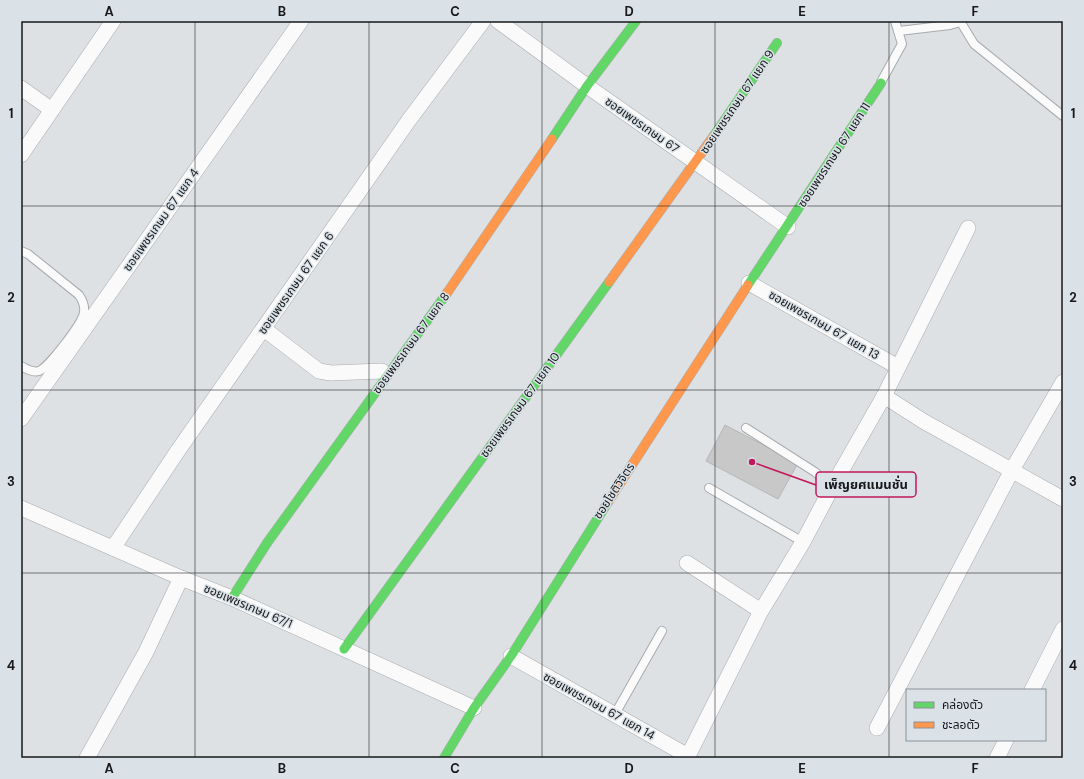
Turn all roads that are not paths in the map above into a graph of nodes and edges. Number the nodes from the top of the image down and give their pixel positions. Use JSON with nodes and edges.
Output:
{"nodes":[{"id":1,"x":113,"y":21,"type":"edge"},
{"id":2,"x":301,"y":21,"type":"edge"},
{"id":3,"x":482,"y":21,"type":"edge"},
{"id":4,"x":498,"y":21,"type":"edge"},
{"id":5,"x":636,"y":21,"type":"edge"},
{"id":6,"x":895,"y":21,"type":"edge"},
{"id":7,"x":960,"y":22,"type":"edge"},
{"id":8,"x":899,"y":31,"type":"junction"},
{"id":9,"x":777,"y":43,"type":"dead end"},
{"id":10,"x":881,"y":83,"type":"joint"},
{"id":11,"x":587,"y":86,"type":"junction"},
{"id":12,"x":21,"y":88,"type":"edge"},
{"id":13,"x":52,"y":110,"type":"junction"},
{"id":14,"x":1063,"y":116,"type":"edge"},
{"id":15,"x":21,"y":155,"type":"edge"},
{"id":16,"x":696,"y":162,"type":"junction"},
{"id":17,"x":788,"y":227,"type":"junction"},
{"id":18,"x":968,"y":228,"type":"dead end"},
{"id":19,"x":21,"y":251,"type":"edge"},
{"id":20,"x":749,"y":283,"type":"junction"},
{"id":21,"x":264,"y":329,"type":"junction"},
{"id":22,"x":21,"y":366,"type":"edge"},
{"id":23,"x":898,"y":367,"type":"junction"},
{"id":24,"x":382,"y":371,"type":"dead end"},
{"id":25,"x":1063,"y":382,"type":"edge"},
{"id":26,"x":884,"y":396,"type":"junction"},
{"id":27,"x":21,"y":419,"type":"edge"},
{"id":28,"x":746,"y":428,"type":"dead end"},
{"id":29,"x":1012,"y":470,"type":"junction"},
{"id":30,"x":832,"y":487,"type":"junction"},
{"id":31,"x":709,"y":488,"type":"dead end"},
{"id":32,"x":1063,"y":499,"type":"edge"},
{"id":33,"x":21,"y":508,"type":"edge"},
{"id":34,"x":803,"y":542,"type":"junction"},
{"id":35,"x":113,"y":548,"type":"junction"},
{"id":36,"x":687,"y":563,"type":"dead end"},
{"id":37,"x":181,"y":578,"type":"junction"},
{"id":38,"x":232,"y":598,"type":"junction"},
{"id":39,"x":761,"y":612,"type":"junction"},
{"id":40,"x":1063,"y":629,"type":"edge"},
{"id":41,"x":662,"y":631,"type":"dead end"},
{"id":42,"x":344,"y":649,"type":"junction"},
{"id":43,"x":511,"y":656,"type":"junction"},
{"id":44,"x":1033,"y":689,"type":"edge"},
{"id":45,"x":474,"y":708,"type":"junction"},
{"id":46,"x":615,"y":714,"type":"junction"},
{"id":47,"x":877,"y":728,"type":"dead end"},
{"id":48,"x":1006,"y":741,"type":"edge"},
{"id":49,"x":688,"y":757,"type":"edge"},
{"id":50,"x":87,"y":758,"type":"edge"},
{"id":51,"x":444,"y":758,"type":"edge"},
{"id":52,"x":997,"y":758,"type":"edge"}],
"edges":[{"from":1,"to":13,"type":"street"},
{"from":2,"to":27,"type":"street","name":"ซอยเพชรเกษม 67 แยก 4"},
{"from":3,"to":21,"type":"street","name":"ซอยเพชรเกษม 67 แยก 6"},
{"from":4,"to":11,"type":"street","name":"ซอยเพชรเกษม 67"},
{"from":5,"to":11,"type":"street","name":"ซอยเพชรเกษม 67 แยก 8"},
{"from":6,"to":8,"type":"lane"},
{"from":7,"to":8,"type":"lane"},
{"from":7,"to":14,"type":"lane"},
{"from":8,"to":10,"type":"lane"},
{"from":9,"to":16,"type":"street","name":"ซอยเพชรเกษม 67 แยก 9"},
{"from":10,"to":17,"type":"street","name":"ซอยเพชรเกษม 67 แยก 11"},
{"from":11,"to":16,"type":"street","name":"ซอยเพชรเกษม 67"},
{"from":11,"to":38,"type":"street","name":"ซอยเพชรเกษม 67 แยก 8"},
{"from":12,"to":13,"type":"street"},
{"from":13,"to":15,"type":"street"},
{"from":16,"to":17,"type":"street","name":"ซอยเพชรเกษม 67"},
{"from":16,"to":42,"type":"street","name":"ซอยเพชรเกษม 67 แยก 10"},
{"from":17,"to":20,"type":"street","name":"ซอยโชติวิจิตร"},
{"from":18,"to":23,"type":"street"},
{"from":19,"to":22,"type":"lane"},
{"from":20,"to":23,"type":"street","name":"ซอยเพชรเกษม 67 แยก 13"},
{"from":20,"to":43,"type":"street","name":"ซอยโชติวิจิตร"},
{"from":21,"to":24,"type":"street"},
{"from":21,"to":35,"type":"street","name":"ซอยเพชรเกษม 67 แยก 6"},
{"from":23,"to":26,"type":"street"},
{"from":25,"to":29,"type":"street"},
{"from":26,"to":29,"type":"street"},
{"from":26,"to":30,"type":"street"},
{"from":28,"to":30,"type":"lane"},
{"from":29,"to":32,"type":"street"},
{"from":29,"to":47,"type":"street"},
{"from":30,"to":34,"type":"street"},
{"from":31,"to":34,"type":"lane"},
{"from":33,"to":35,"type":"street","name":"ซอยเพชรเกษม 67/1"},
{"from":34,"to":39,"type":"street"},
{"from":35,"to":37,"type":"street","name":"ซอยเพชรเกษม 67/1"},
{"from":36,"to":39,"type":"street"},
{"from":37,"to":38,"type":"street","name":"ซอยเพชรเกษม 67/1"},
{"from":37,"to":50,"type":"street"},
{"from":38,"to":42,"type":"street","name":"ซอยเพชรเกษม 67/1"},
{"from":39,"to":49,"type":"street"},
{"from":40,"to":44,"type":"street"},
{"from":41,"to":46,"type":"lane"},
{"from":42,"to":45,"type":"street","name":"ซอยเพชรเกษม 67/1"},
{"from":43,"to":45,"type":"street","name":"ซอยโชติวิจิตร"},
{"from":43,"to":46,"type":"street","name":"ซอยเพชรเกษม 67 แยก 14"},
{"from":45,"to":51,"type":"street","name":"ซอยโชติวิจิตร"},
{"from":46,"to":49,"type":"street","name":"ซอยเพชรเกษม 67 แยก 14"},
{"from":48,"to":52,"type":"street"}]}
